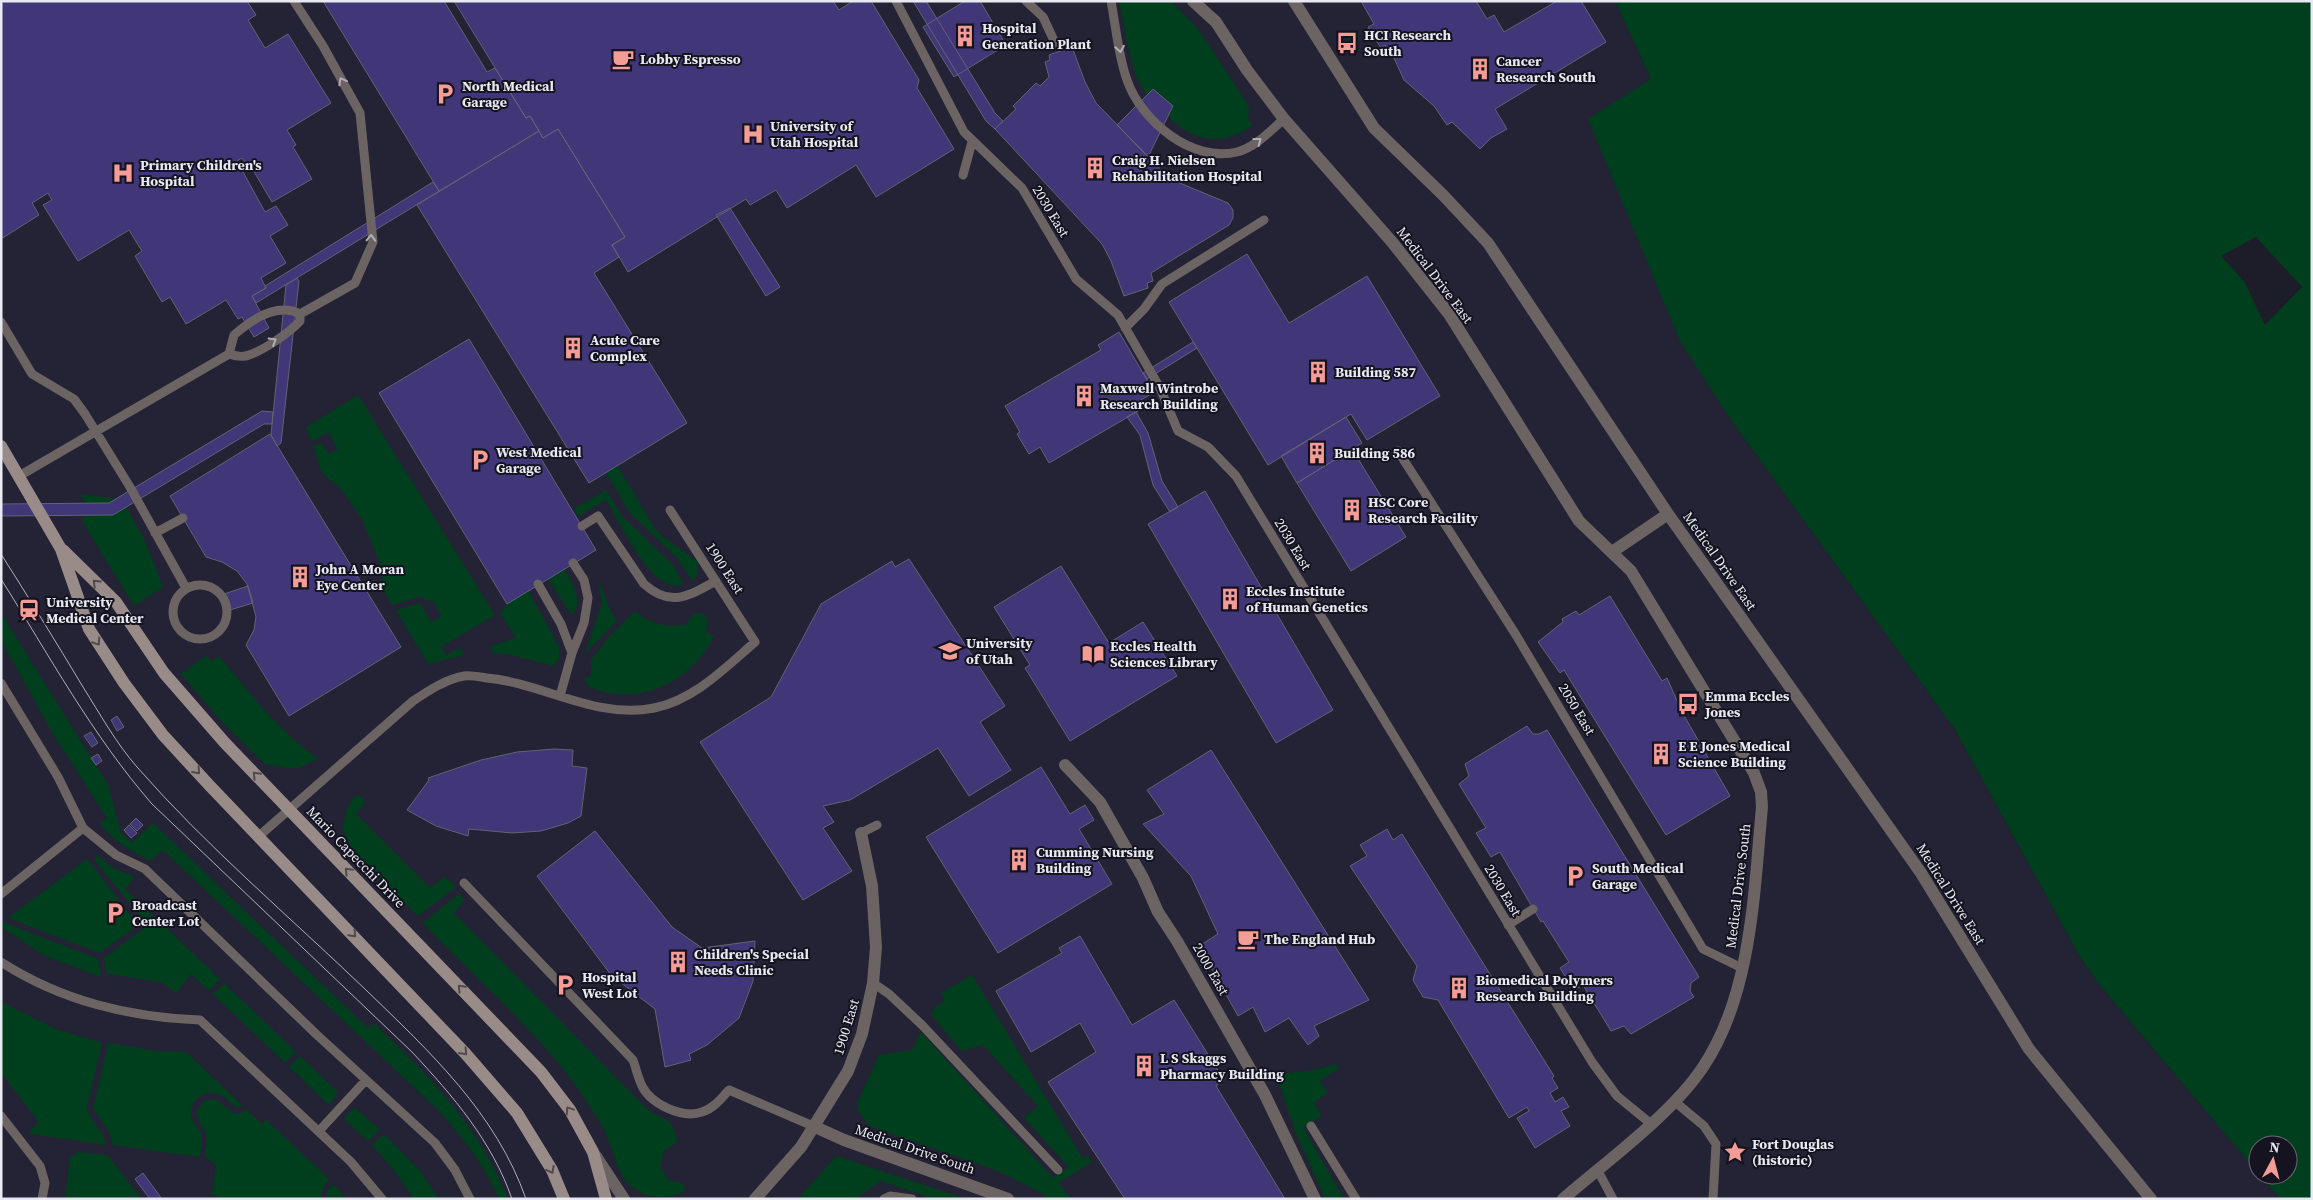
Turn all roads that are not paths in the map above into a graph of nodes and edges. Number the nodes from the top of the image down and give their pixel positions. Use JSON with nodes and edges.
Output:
{"nodes":[{"id":1,"x":294,"y":1,"type":"edge"},
{"id":2,"x":896,"y":1,"type":"edge"},
{"id":3,"x":1026,"y":1,"type":"edge"},
{"id":4,"x":1112,"y":1,"type":"edge"},
{"id":5,"x":1193,"y":1,"type":"edge"},
{"id":6,"x":1294,"y":1,"type":"edge"},
{"id":7,"x":1056,"y":45,"type":"dead end"},
{"id":8,"x":1284,"y":119,"type":"junction"},
{"id":9,"x":972,"y":142,"type":"junction"},
{"id":10,"x":963,"y":175,"type":"dead end"},
{"id":11,"x":1264,"y":220,"type":"dead end"},
{"id":12,"x":300,"y":314,"type":"junction"},
{"id":13,"x":1,"y":322,"type":"edge"},
{"id":14,"x":1125,"y":328,"type":"junction"},
{"id":15,"x":229,"y":354,"type":"junction"},
{"id":16,"x":97,"y":431,"type":"junction"},
{"id":17,"x":1,"y":446,"type":"edge"},
{"id":18,"x":1398,"y":451,"type":"dead end"},
{"id":19,"x":18,"y":476,"type":"junction"},
{"id":20,"x":670,"y":510,"type":"dead end"},
{"id":21,"x":1668,"y":514,"type":"junction"},
{"id":22,"x":183,"y":518,"type":"dead end"},
{"id":23,"x":582,"y":526,"type":"dead end"},
{"id":24,"x":155,"y":533,"type":"junction"},
{"id":25,"x":61,"y":548,"type":"junction"},
{"id":26,"x":1612,"y":552,"type":"junction"},
{"id":27,"x":573,"y":563,"type":"dead end"},
{"id":28,"x":716,"y":581,"type":"junction"},
{"id":29,"x":538,"y":584,"type":"dead end"},
{"id":30,"x":186,"y":588,"type":"junction"},
{"id":31,"x":572,"y":653,"type":"junction"},
{"id":32,"x":1,"y":683,"type":"edge"},
{"id":33,"x":560,"y":696,"type":"junction"},
{"id":34,"x":1065,"y":765,"type":"dead end"},
{"id":35,"x":290,"y":809,"type":"junction"},
{"id":36,"x":877,"y":825,"type":"dead end"},
{"id":37,"x":83,"y":828,"type":"junction"},
{"id":38,"x":862,"y":833,"type":"joint"},
{"id":39,"x":259,"y":836,"type":"junction"},
{"id":40,"x":464,"y":883,"type":"dead end"},
{"id":41,"x":1,"y":894,"type":"edge"},
{"id":42,"x":1533,"y":909,"type":"dead end"},
{"id":43,"x":1508,"y":925,"type":"junction"},
{"id":44,"x":1,"y":962,"type":"edge"},
{"id":45,"x":1742,"y":968,"type":"junction"},
{"id":46,"x":873,"y":983,"type":"junction"},
{"id":47,"x":366,"y":1080,"type":"junction"},
{"id":48,"x":1674,"y":1101,"type":"junction"},
{"id":49,"x":1,"y":1116,"type":"edge"},
{"id":50,"x":1650,"y":1123,"type":"junction"},
{"id":51,"x":813,"y":1126,"type":"junction"},
{"id":52,"x":1311,"y":1126,"type":"dead end"},
{"id":53,"x":319,"y":1131,"type":"junction"},
{"id":54,"x":593,"y":1152,"type":"junction"},
{"id":55,"x":1597,"y":1169,"type":"junction"},
{"id":56,"x":1058,"y":1170,"type":"dead end"},
{"id":57,"x":42,"y":1199,"type":"edge"},
{"id":58,"x":382,"y":1199,"type":"edge"},
{"id":59,"x":470,"y":1199,"type":"edge"},
{"id":60,"x":564,"y":1199,"type":"edge"},
{"id":61,"x":606,"y":1199,"type":"edge"},
{"id":62,"x":624,"y":1199,"type":"edge"},
{"id":63,"x":755,"y":1199,"type":"edge"},
{"id":64,"x":884,"y":1199,"type":"edge"},
{"id":65,"x":912,"y":1199,"type":"edge"},
{"id":66,"x":1008,"y":1199,"type":"edge"},
{"id":67,"x":1315,"y":1199,"type":"edge"},
{"id":68,"x":1356,"y":1199,"type":"edge"},
{"id":69,"x":1563,"y":1199,"type":"edge"},
{"id":70,"x":1613,"y":1199,"type":"edge"},
{"id":71,"x":1713,"y":1199,"type":"edge"},
{"id":72,"x":2151,"y":1199,"type":"edge"}],
"edges":[{"from":12,"to":1,"type":"lane","one_way":true},
{"from":2,"to":9,"type":"lane","name":"2030 East"},
{"from":3,"to":7,"type":"lane"},
{"from":4,"to":8,"type":"lane","one_way":true},
{"from":5,"to":8,"type":"street","name":"Medical Drive East"},
{"from":6,"to":21,"type":"street"},
{"from":8,"to":26,"type":"street","name":"Medical Drive East"},
{"from":9,"to":10,"type":"lane"},
{"from":9,"to":14,"type":"lane","name":"2030 East"},
{"from":11,"to":14,"type":"lane"},
{"from":15,"to":12,"type":"lane","one_way":true},
{"from":12,"to":15,"type":"lane"},
{"from":13,"to":16,"type":"lane"},
{"from":14,"to":43,"type":"lane","name":"2030 East"},
{"from":15,"to":16,"type":"lane"},
{"from":16,"to":19,"type":"lane"},
{"from":16,"to":24,"type":"lane"},
{"from":17,"to":19,"type":"main road","name":"Mario Capecchi Drive"},
{"from":18,"to":45,"type":"lane","name":"2050 East"},
{"from":19,"to":25,"type":"main road","name":"Mario Capecchi Drive"},
{"from":20,"to":28,"type":"lane","name":"1900 East"},
{"from":21,"to":26,"type":"street","name":"Medical Drive East"},
{"from":21,"to":72,"type":"street","name":"Medical Drive East"},
{"from":22,"to":24,"type":"lane"},
{"from":23,"to":28,"type":"lane"},
{"from":24,"to":30,"type":"lane"},
{"from":35,"to":25,"type":"main road","name":"Mario Capecchi Drive","one_way":true},
{"from":25,"to":39,"type":"main road","name":"Mario Capecchi Drive","one_way":true},
{"from":26,"to":45,"type":"street","name":"Medical Drive South"},
{"from":27,"to":31,"type":"lane"},
{"from":28,"to":33,"type":"lane","name":"1900 East"},
{"from":29,"to":31,"type":"lane"},
{"from":30,"to":30,"type":"lane"},
{"from":31,"to":33,"type":"lane"},
{"from":32,"to":37,"type":"lane"},
{"from":33,"to":35,"type":"lane"},
{"from":34,"to":67,"type":"street","name":"2000 East"},
{"from":35,"to":39,"type":"lane"},
{"from":54,"to":35,"type":"main road","name":"Mario Capecchi Drive","one_way":true},
{"from":36,"to":38,"type":"lane"},
{"from":37,"to":41,"type":"lane"},
{"from":37,"to":47,"type":"lane"},
{"from":38,"to":46,"type":"street","name":"1900 East"},
{"from":39,"to":60,"type":"main road","name":"Mario Capecchi Drive","one_way":true},
{"from":40,"to":51,"type":"lane"},
{"from":42,"to":43,"type":"lane"},
{"from":43,"to":50,"type":"lane","name":"2030 East"},
{"from":44,"to":53,"type":"lane"},
{"from":45,"to":48,"type":"street","name":"Medical Drive South"},
{"from":46,"to":51,"type":"street","name":"1900 East"},
{"from":46,"to":56,"type":"lane"},
{"from":47,"to":53,"type":"lane"},
{"from":47,"to":59,"type":"lane"},
{"from":48,"to":50,"type":"street","name":"Medical Drive South"},
{"from":48,"to":71,"type":"lane"},
{"from":49,"to":57,"type":"lane"},
{"from":50,"to":55,"type":"street","name":"Medical Drive South"},
{"from":51,"to":63,"type":"street","name":"1900 East"},
{"from":51,"to":66,"type":"street","name":"Medical Drive South"},
{"from":52,"to":68,"type":"lane"},
{"from":53,"to":58,"type":"lane"},
{"from":54,"to":61,"type":"main road","name":"Mario Capecchi Drive"},
{"from":54,"to":62,"type":"street"},
{"from":55,"to":69,"type":"street","name":"Medical Drive South"},
{"from":55,"to":70,"type":"lane"},
{"from":64,"to":65,"type":"lane"}]}
